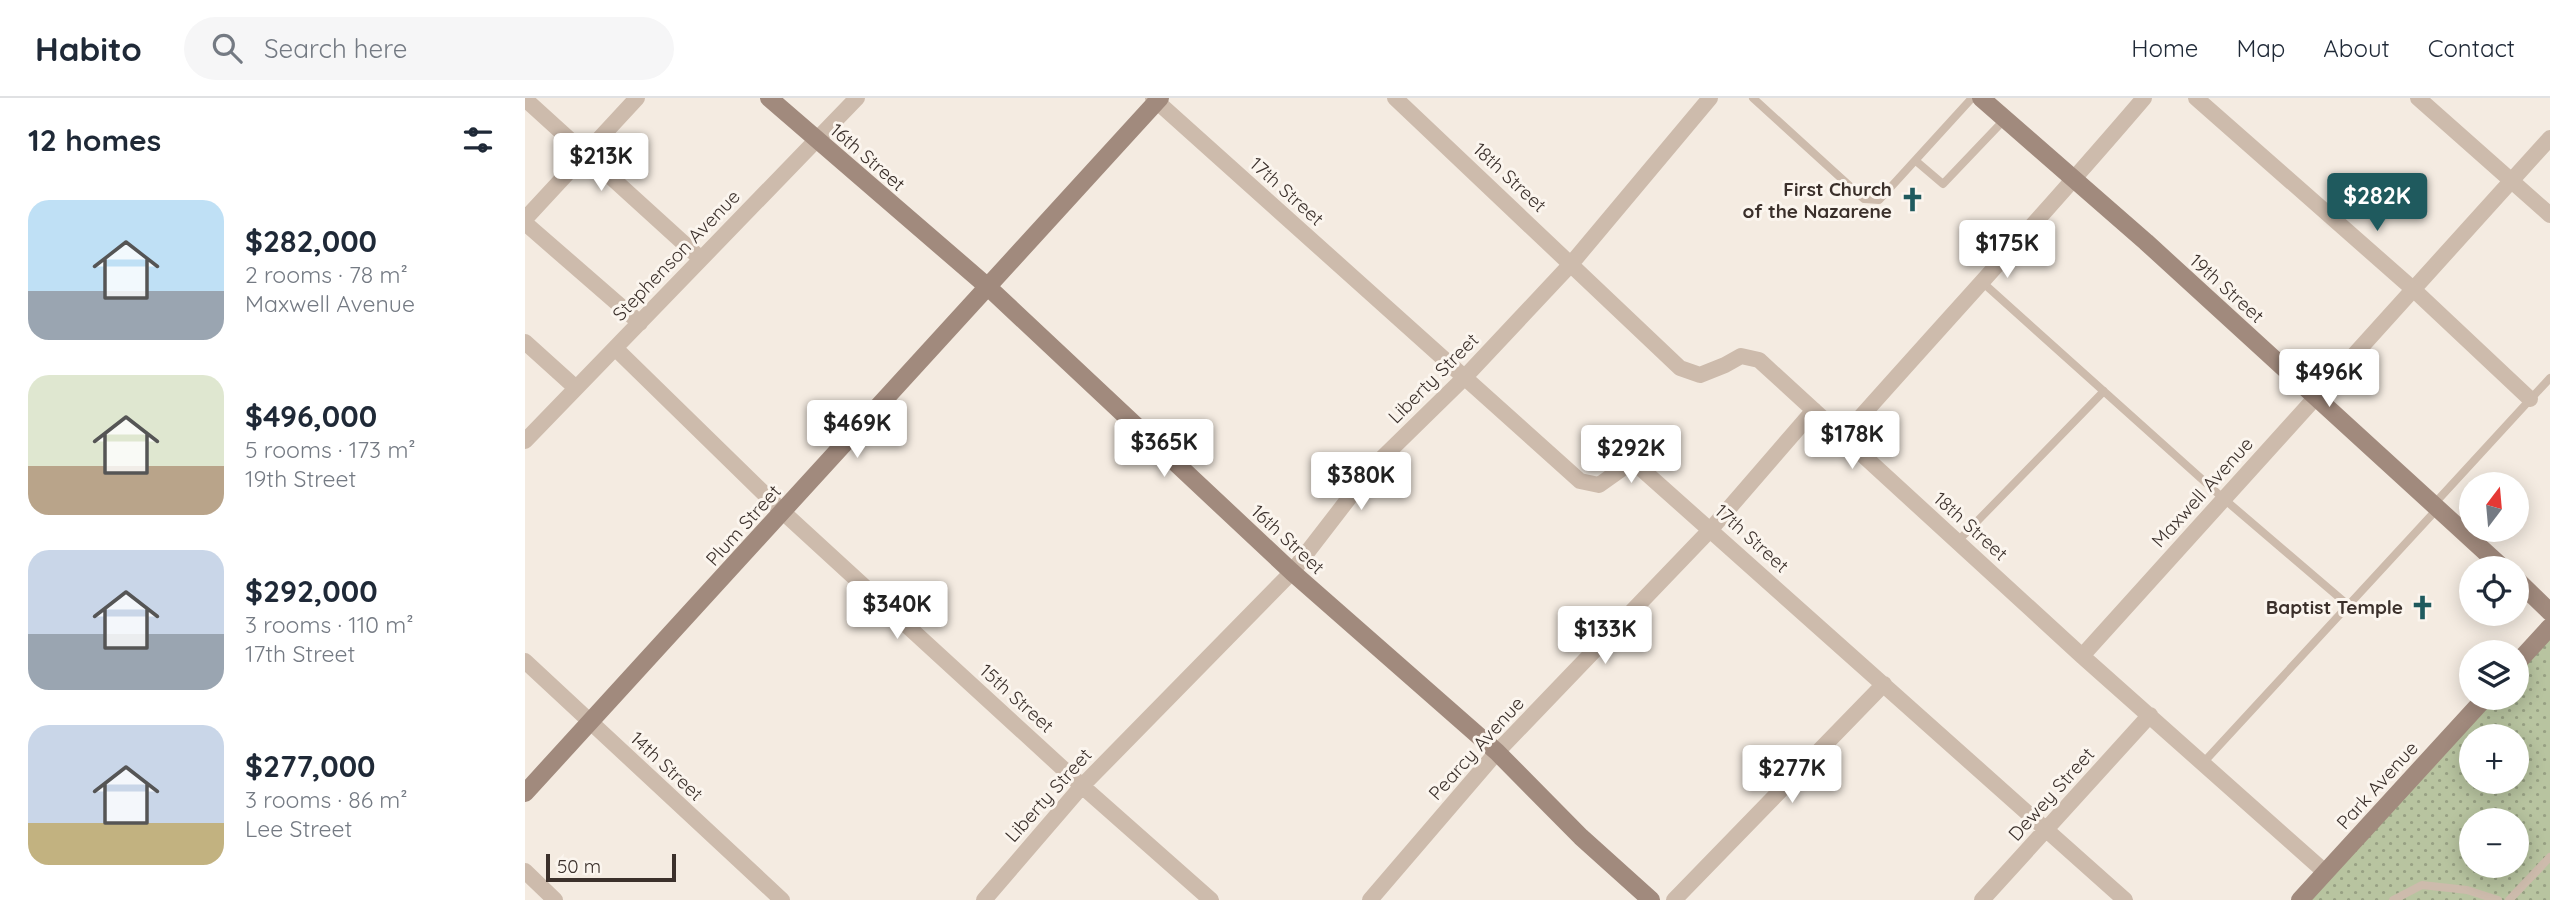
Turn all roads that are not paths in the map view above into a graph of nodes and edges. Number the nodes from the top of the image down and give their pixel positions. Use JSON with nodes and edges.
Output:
{"nodes":[{"id":1,"x":636,"y":98,"type":"edge"},
{"id":2,"x":769,"y":98,"type":"edge"},
{"id":3,"x":857,"y":98,"type":"edge"},
{"id":4,"x":1395,"y":98,"type":"edge"},
{"id":5,"x":1710,"y":98,"type":"edge"},
{"id":6,"x":1753,"y":98,"type":"edge"},
{"id":7,"x":1972,"y":98,"type":"edge"},
{"id":8,"x":1981,"y":98,"type":"edge"},
{"id":9,"x":2144,"y":98,"type":"edge"},
{"id":10,"x":2196,"y":98,"type":"edge"},
{"id":11,"x":2417,"y":98,"type":"edge"},
{"id":12,"x":525,"y":99,"type":"edge"},
{"id":13,"x":1156,"y":99,"type":"edge"},
{"id":14,"x":2005,"y":119,"type":"junction"},
{"id":15,"x":2550,"y":138,"type":"edge"},
{"id":16,"x":816,"y":140,"type":"junction"},
{"id":17,"x":585,"y":154,"type":"junction"},
{"id":18,"x":1916,"y":161,"type":"junction"},
{"id":19,"x":2074,"y":180,"type":"junction"},
{"id":20,"x":2512,"y":180,"type":"junction"},
{"id":21,"x":2550,"y":215,"type":"edge"},
{"id":22,"x":525,"y":221,"type":"edge"},
{"id":23,"x":701,"y":260,"type":"junction"},
{"id":24,"x":1571,"y":264,"type":"junction"},
{"id":25,"x":1981,"y":281,"type":"junction"},
{"id":26,"x":988,"y":288,"type":"junction"},
{"id":27,"x":2413,"y":289,"type":"junction"},
{"id":28,"x":640,"y":323,"type":"junction"},
{"id":29,"x":525,"y":342,"type":"edge"},
{"id":30,"x":615,"y":348,"type":"junction"},
{"id":31,"x":1464,"y":378,"type":"junction"},
{"id":32,"x":2550,"y":378,"type":"edge"},
{"id":33,"x":576,"y":388,"type":"junction"},
{"id":34,"x":2104,"y":391,"type":"junction"},
{"id":35,"x":2315,"y":397,"type":"junction"},
{"id":36,"x":2530,"y":399,"type":"junction"},
{"id":37,"x":1815,"y":410,"type":"junction"},
{"id":38,"x":1842,"y":438,"type":"junction"},
{"id":39,"x":525,"y":441,"type":"edge"},
{"id":40,"x":2224,"y":499,"type":"junction"},
{"id":41,"x":2437,"y":505,"type":"junction"},
{"id":42,"x":783,"y":512,"type":"junction"},
{"id":43,"x":1711,"y":529,"type":"junction"},
{"id":44,"x":1957,"y":542,"type":"junction"},
{"id":45,"x":2490,"y":556,"type":"edge"},
{"id":46,"x":1292,"y":572,"type":"junction"},
{"id":47,"x":2529,"y":592,"type":"edge"},
{"id":48,"x":2349,"y":605,"type":"junction"},
{"id":49,"x":2550,"y":612,"type":"edge"},
{"id":50,"x":2550,"y":626,"type":"edge"},
{"id":51,"x":2529,"y":650,"type":"edge"},
{"id":52,"x":2082,"y":656,"type":"junction"},
{"id":53,"x":525,"y":661,"type":"edge"},
{"id":54,"x":1884,"y":684,"type":"junction"},
{"id":55,"x":2473,"y":710,"type":"edge"},
{"id":56,"x":2150,"y":715,"type":"junction"},
{"id":57,"x":590,"y":723,"type":"junction"},
{"id":58,"x":1497,"y":752,"type":"junction"},
{"id":59,"x":2203,"y":763,"type":"junction"},
{"id":60,"x":1082,"y":786,"type":"junction"},
{"id":61,"x":525,"y":793,"type":"edge"},
{"id":62,"x":2047,"y":830,"type":"junction"},
{"id":63,"x":2550,"y":857,"type":"edge"},
{"id":64,"x":525,"y":871,"type":"edge"},
{"id":65,"x":2325,"y":873,"type":"junction"},
{"id":66,"x":555,"y":900,"type":"edge"},
{"id":67,"x":782,"y":900,"type":"edge"},
{"id":68,"x":984,"y":900,"type":"edge"},
{"id":69,"x":1211,"y":900,"type":"edge"},
{"id":70,"x":1370,"y":900,"type":"edge"},
{"id":71,"x":1651,"y":900,"type":"edge"},
{"id":72,"x":1674,"y":900,"type":"edge"},
{"id":73,"x":1982,"y":900,"type":"edge"},
{"id":74,"x":2125,"y":900,"type":"edge"},
{"id":75,"x":2300,"y":900,"type":"edge"},
{"id":76,"x":2393,"y":900,"type":"edge"},
{"id":77,"x":2498,"y":900,"type":"edge"},
{"id":78,"x":2508,"y":900,"type":"edge"}],
"edges":[{"from":1,"to":17,"type":"street"},
{"from":2,"to":16,"type":"street","name":"16th Street"},
{"from":3,"to":16,"type":"street","name":"Stephenson Avenue"},
{"from":4,"to":24,"type":"street","name":"18th Street"},
{"from":5,"to":24,"type":"street","name":"Liberty Street"},
{"from":6,"to":18,"type":"lane"},
{"from":7,"to":18,"type":"lane"},
{"from":8,"to":14,"type":"street","name":"19th Street"},
{"from":9,"to":19,"type":"street"},
{"from":10,"to":27,"type":"street"},
{"from":11,"to":20,"type":"street"},
{"from":12,"to":17,"type":"street"},
{"from":13,"to":26,"type":"street","name":"Plum Street"},
{"from":13,"to":31,"type":"street","name":"17th Street"},
{"from":14,"to":18,"type":"lane"},
{"from":14,"to":19,"type":"street","name":"19th Street"},
{"from":15,"to":20,"type":"street","name":"Maxwell Avenue"},
{"from":16,"to":23,"type":"street","name":"Stephenson Avenue"},
{"from":16,"to":26,"type":"street","name":"16th Street"},
{"from":17,"to":22,"type":"street"},
{"from":17,"to":23,"type":"street"},
{"from":19,"to":25,"type":"street"},
{"from":19,"to":35,"type":"street","name":"19th Street"},
{"from":20,"to":21,"type":"street"},
{"from":20,"to":27,"type":"street","name":"Maxwell Avenue"},
{"from":22,"to":28,"type":"street"},
{"from":23,"to":28,"type":"street","name":"Stephenson Avenue"},
{"from":24,"to":31,"type":"street","name":"Liberty Street"},
{"from":24,"to":37,"type":"street","name":"18th Street"},
{"from":25,"to":34,"type":"lane"},
{"from":25,"to":38,"type":"street"},
{"from":26,"to":42,"type":"street","name":"Plum Street"},
{"from":26,"to":46,"type":"street","name":"16th Street"},
{"from":27,"to":35,"type":"street","name":"Maxwell Avenue"},
{"from":27,"to":36,"type":"street"},
{"from":28,"to":30,"type":"street","name":"Stephenson Avenue"},
{"from":29,"to":33,"type":"street"},
{"from":30,"to":33,"type":"street","name":"Stephenson Avenue"},
{"from":30,"to":42,"type":"street","name":"15th Street"},
{"from":31,"to":43,"type":"street","name":"17th Street"},
{"from":31,"to":46,"type":"street","name":"Liberty Street"},
{"from":32,"to":36,"type":"lane"},
{"from":33,"to":39,"type":"street","name":"Stephenson Avenue"},
{"from":34,"to":40,"type":"lane"},
{"from":34,"to":44,"type":"lane"},
{"from":35,"to":40,"type":"street","name":"Maxwell Avenue"},
{"from":35,"to":41,"type":"street","name":"19th Street"},
{"from":36,"to":41,"type":"lane"},
{"from":37,"to":38,"type":"street","name":"18th Street"},
{"from":37,"to":43,"type":"street","name":"Pearcy Avenue"},
{"from":38,"to":44,"type":"street","name":"18th Street"},
{"from":40,"to":48,"type":"lane"},
{"from":40,"to":52,"type":"street","name":"Maxwell Avenue"},
{"from":41,"to":45,"type":"street","name":"19th Street"},
{"from":41,"to":48,"type":"lane"},
{"from":42,"to":57,"type":"street","name":"Plum Street"},
{"from":42,"to":60,"type":"street","name":"15th Street"},
{"from":43,"to":54,"type":"street","name":"17th Street"},
{"from":43,"to":58,"type":"street","name":"Pearcy Avenue"},
{"from":44,"to":52,"type":"street","name":"18th Street"},
{"from":46,"to":58,"type":"street","name":"16th Street"},
{"from":46,"to":60,"type":"street","name":"Liberty Street"},
{"from":47,"to":49,"type":"street"},
{"from":48,"to":59,"type":"lane"},
{"from":50,"to":51,"type":"street"},
{"from":52,"to":56,"type":"street","name":"18th Street"},
{"from":53,"to":57,"type":"street","name":"14th Street"},
{"from":54,"to":62,"type":"street","name":"17th Street"},
{"from":54,"to":72,"type":"street"},
{"from":55,"to":65,"type":"street","name":"Park Avenue"},
{"from":56,"to":59,"type":"street","name":"18th Street"},
{"from":56,"to":62,"type":"street","name":"Dewey Street"},
{"from":57,"to":61,"type":"street","name":"Plum Street"},
{"from":57,"to":67,"type":"street","name":"14th Street"},
{"from":58,"to":70,"type":"street","name":"Pearcy Avenue"},
{"from":58,"to":71,"type":"street","name":"16th Street"},
{"from":59,"to":65,"type":"street","name":"18th Street"},
{"from":60,"to":68,"type":"street","name":"Liberty Street"},
{"from":60,"to":69,"type":"street","name":"15th Street"},
{"from":62,"to":73,"type":"street","name":"Dewey Street"},
{"from":62,"to":74,"type":"street","name":"17th Street"},
{"from":63,"to":78,"type":"lane"},
{"from":64,"to":66,"type":"street"},
{"from":65,"to":75,"type":"street","name":"Park Avenue"},
{"from":76,"to":77,"type":"lane"}]}
